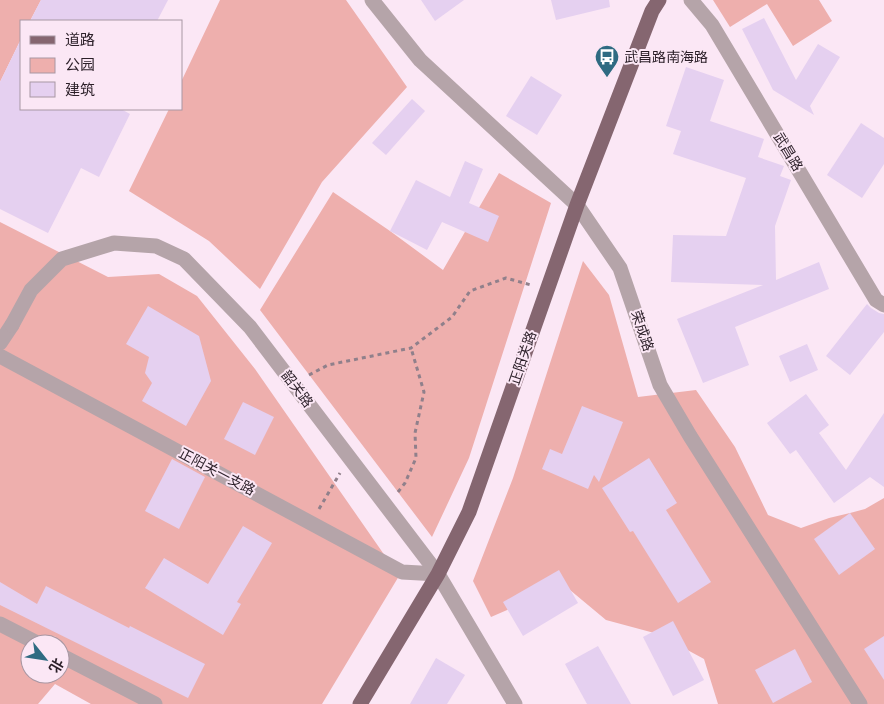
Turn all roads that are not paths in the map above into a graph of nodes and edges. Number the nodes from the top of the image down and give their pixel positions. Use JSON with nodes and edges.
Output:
{"nodes":[{"id":1,"x":372,"y":0,"type":"edge"},
{"id":2,"x":691,"y":0,"type":"edge"},
{"id":3,"x":653,"y":4,"type":"edge"},
{"id":4,"x":577,"y":205,"type":"junction"},
{"id":5,"x":884,"y":305,"type":"edge"},
{"id":6,"x":0,"y":343,"type":"edge"},
{"id":7,"x":0,"y":356,"type":"edge"},
{"id":8,"x":438,"y":574,"type":"junction"},
{"id":9,"x":0,"y":624,"type":"edge"},
{"id":10,"x":20,"y":634,"type":"edge"},
{"id":11,"x":70,"y":660,"type":"edge"},
{"id":12,"x":156,"y":704,"type":"edge"},
{"id":13,"x":360,"y":704,"type":"edge"},
{"id":14,"x":515,"y":704,"type":"edge"},
{"id":15,"x":860,"y":704,"type":"edge"}],
"edges":[{"from":1,"to":4,"type":"street","name":"荣成路"},
{"from":2,"to":5,"type":"street","name":"武昌路"},
{"from":3,"to":4,"type":"main road","name":"正阳关路"},
{"from":4,"to":8,"type":"main road","name":"正阳关路"},
{"from":4,"to":15,"type":"street","name":"荣成路"},
{"from":6,"to":8,"type":"street","name":"韶关路"},
{"from":7,"to":8,"type":"street","name":"正阳关一支路"},
{"from":8,"to":13,"type":"main road","name":"正阳关路"},
{"from":8,"to":14,"type":"street","name":"韶关路"},
{"from":9,"to":10,"type":"street"},
{"from":11,"to":12,"type":"street"}]}
